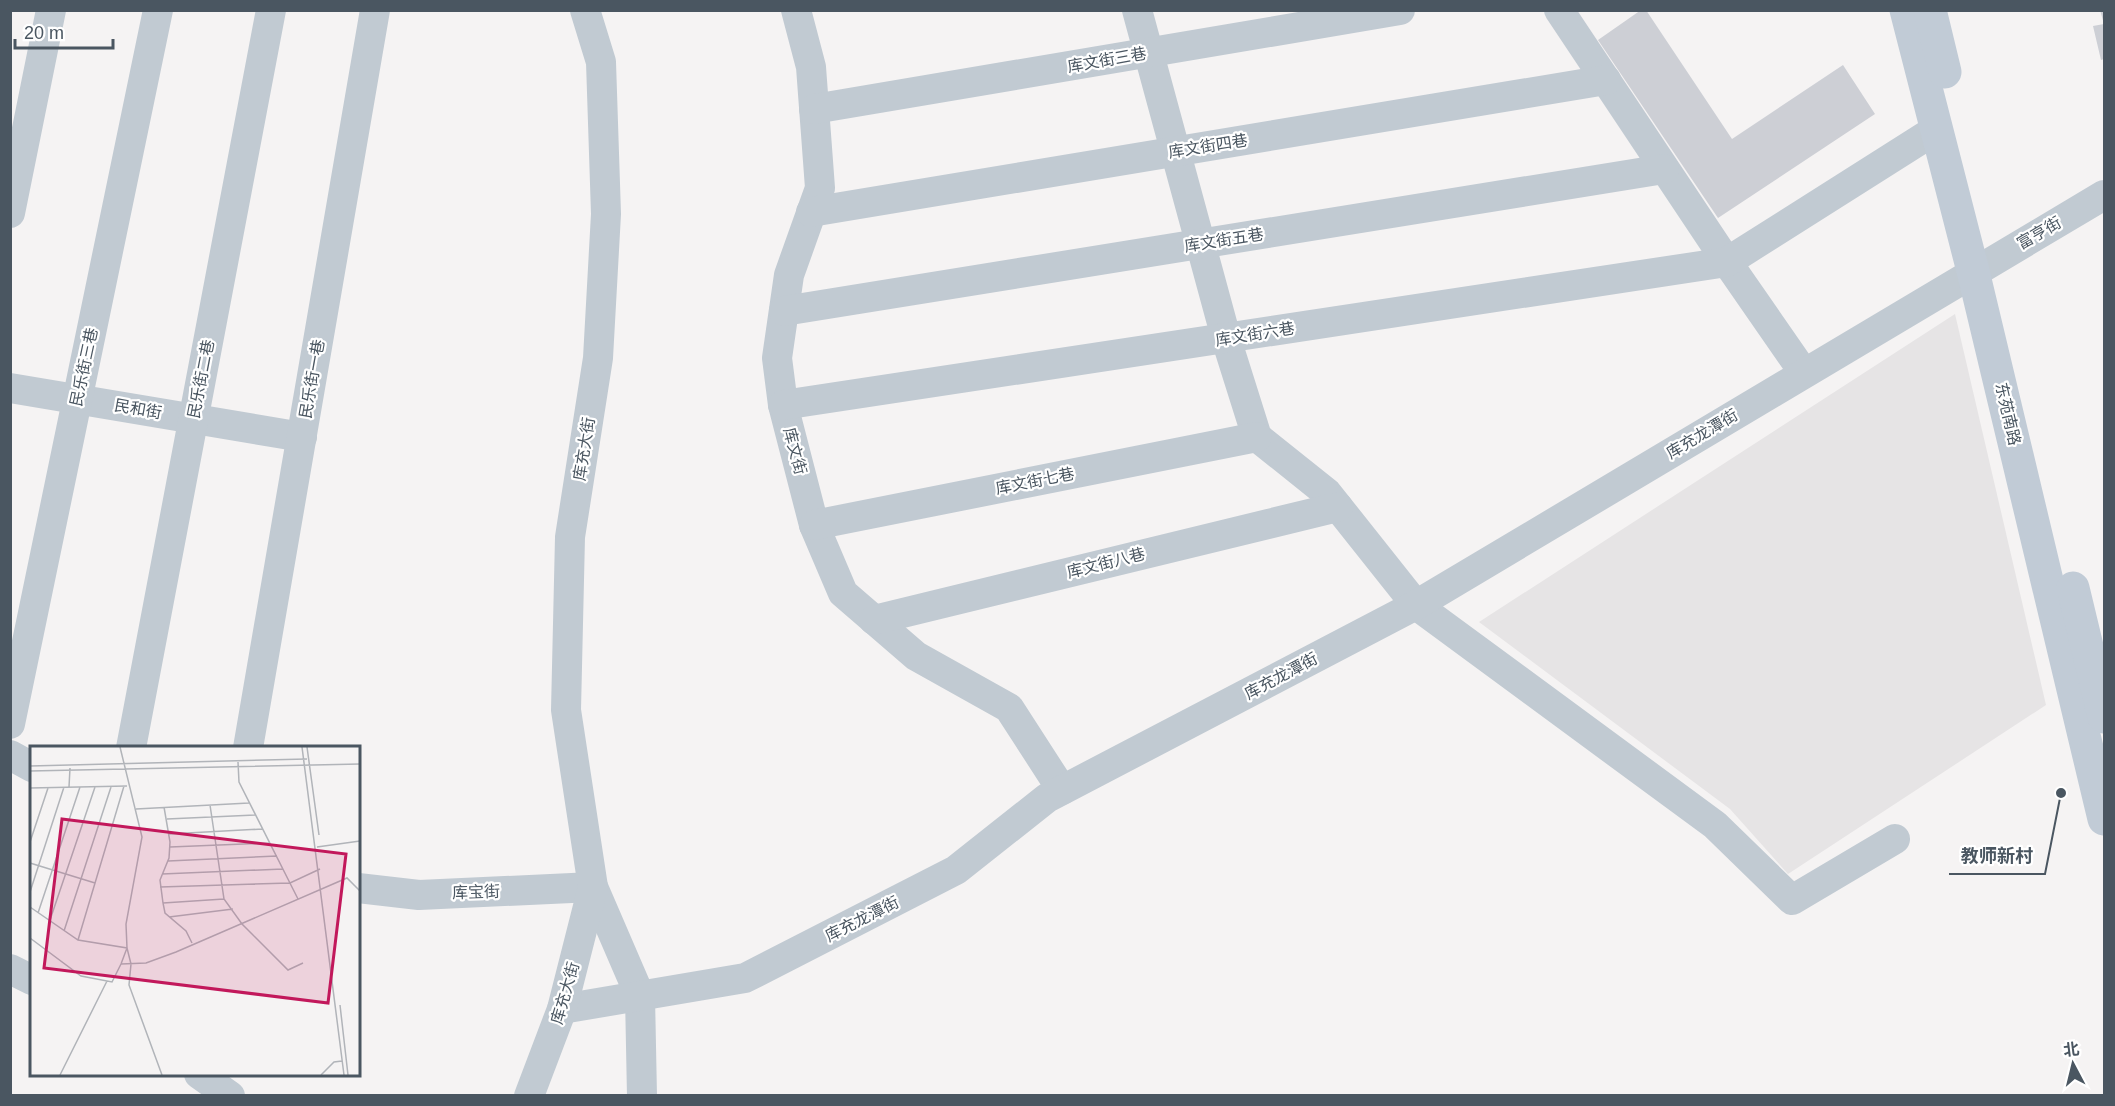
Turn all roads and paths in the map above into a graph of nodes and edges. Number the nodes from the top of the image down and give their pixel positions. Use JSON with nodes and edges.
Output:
{"nodes":[{"id":1,"x":51,"y":10,"type":"edge"},
{"id":2,"x":158,"y":10,"type":"edge"},
{"id":3,"x":271,"y":10,"type":"edge"},
{"id":4,"x":375,"y":10,"type":"edge"},
{"id":5,"x":585,"y":10,"type":"edge"},
{"id":6,"x":1137,"y":10,"type":"edge"},
{"id":7,"x":1400,"y":10,"type":"edge"},
{"id":8,"x":1559,"y":10,"type":"edge"},
{"id":9,"x":1906,"y":10,"type":"edge"},
{"id":10,"x":1930,"y":10,"type":"edge"},
{"id":11,"x":798,"y":11,"type":"edge"},
{"id":12,"x":1148,"y":53,"type":"junction"},
{"id":13,"x":1606,"y":80,"type":"junction"},
{"id":14,"x":814,"y":109,"type":"junction"},
{"id":15,"x":1937,"y":129,"type":"junction"},
{"id":16,"x":1175,"y":151,"type":"junction"},
{"id":17,"x":1665,"y":169,"type":"junction"},
{"id":18,"x":2104,"y":195,"type":"edge"},
{"id":19,"x":811,"y":212,"type":"junction"},
{"id":20,"x":10,"y":213,"type":"edge"},
{"id":21,"x":1200,"y":244,"type":"junction"},
{"id":22,"x":1727,"y":262,"type":"junction"},
{"id":23,"x":1973,"y":271,"type":"junction"},
{"id":24,"x":784,"y":311,"type":"junction"},
{"id":25,"x":1226,"y":338,"type":"junction"},
{"id":26,"x":1804,"y":373,"type":"junction"},
{"id":27,"x":10,"y":388,"type":"edge"},
{"id":28,"x":78,"y":399,"type":"junction"},
{"id":29,"x":783,"y":405,"type":"junction"},
{"id":30,"x":194,"y":418,"type":"junction"},
{"id":31,"x":302,"y":437,"type":"junction"},
{"id":32,"x":1257,"y":437,"type":"junction"},
{"id":33,"x":1338,"y":507,"type":"junction"},
{"id":34,"x":814,"y":525,"type":"junction"},
{"id":35,"x":1416,"y":605,"type":"junction"},
{"id":36,"x":874,"y":620,"type":"junction"},
{"id":37,"x":2104,"y":717,"type":"edge"},
{"id":38,"x":10,"y":724,"type":"edge"},
{"id":39,"x":131,"y":746,"type":"edge"},
{"id":40,"x":248,"y":746,"type":"edge"},
{"id":41,"x":10,"y":755,"type":"edge"},
{"id":42,"x":30,"y":766,"type":"edge"},
{"id":43,"x":1062,"y":790,"type":"junction"},
{"id":44,"x":2104,"y":819,"type":"edge"},
{"id":45,"x":1895,"y":839,"type":"dead end"},
{"id":46,"x":593,"y":887,"type":"junction"},
{"id":47,"x":360,"y":888,"type":"edge"},
{"id":48,"x":10,"y":969,"type":"edge"},
{"id":49,"x":30,"y":979,"type":"edge"},
{"id":50,"x":640,"y":996,"type":"junction"},
{"id":51,"x":562,"y":1009,"type":"junction"},
{"id":52,"x":202,"y":1076,"type":"edge"},
{"id":53,"x":230,"y":1095,"type":"edge"},
{"id":54,"x":530,"y":1095,"type":"edge"},
{"id":55,"x":642,"y":1095,"type":"edge"}],
"edges":[{"from":1,"to":20,"type":"street"},
{"from":2,"to":28,"type":"street","name":"民乐街三巷"},
{"from":3,"to":30,"type":"street","name":"民乐街二巷"},
{"from":4,"to":31,"type":"street","name":"民乐街一巷"},
{"from":5,"to":46,"type":"street","name":"库充大街"},
{"from":6,"to":12,"type":"street"},
{"from":7,"to":12,"type":"street","name":"库文街三巷"},
{"from":8,"to":13,"type":"street"},
{"from":9,"to":15,"type":"street","name":"东苑南路"},
{"from":10,"to":37,"type":"street","name":"东苑南路"},
{"from":11,"to":14,"type":"street","name":"库文街"},
{"from":12,"to":14,"type":"street","name":"库文街三巷"},
{"from":12,"to":16,"type":"street"},
{"from":13,"to":16,"type":"street","name":"库文街四巷"},
{"from":13,"to":17,"type":"street"},
{"from":14,"to":19,"type":"street","name":"库文街"},
{"from":15,"to":22,"type":"street"},
{"from":15,"to":23,"type":"street","name":"东苑南路"},
{"from":16,"to":19,"type":"street","name":"库文街四巷"},
{"from":16,"to":21,"type":"street"},
{"from":17,"to":21,"type":"street","name":"库文街五巷"},
{"from":17,"to":22,"type":"street"},
{"from":18,"to":23,"type":"street","name":"富亨街"},
{"from":19,"to":24,"type":"street","name":"库文街"},
{"from":21,"to":24,"type":"street","name":"库文街五巷"},
{"from":21,"to":25,"type":"street"},
{"from":22,"to":25,"type":"street","name":"库文街六巷"},
{"from":22,"to":26,"type":"street"},
{"from":23,"to":26,"type":"street","name":"库充龙潭街"},
{"from":23,"to":44,"type":"street","name":"东苑南路"},
{"from":24,"to":29,"type":"street","name":"库文街"},
{"from":25,"to":29,"type":"street","name":"库文街六巷"},
{"from":25,"to":32,"type":"street"},
{"from":26,"to":35,"type":"street","name":"库充龙潭街"},
{"from":27,"to":28,"type":"street","name":"民和街"},
{"from":28,"to":30,"type":"street","name":"民和街"},
{"from":28,"to":38,"type":"street","name":"民乐街三巷"},
{"from":29,"to":34,"type":"street","name":"库文街"},
{"from":30,"to":31,"type":"street","name":"民和街"},
{"from":30,"to":39,"type":"street","name":"民乐街二巷"},
{"from":31,"to":40,"type":"street","name":"民乐街一巷"},
{"from":32,"to":33,"type":"street"},
{"from":32,"to":34,"type":"street","name":"库文街七巷"},
{"from":33,"to":35,"type":"street"},
{"from":33,"to":36,"type":"street","name":"库文街八巷"},
{"from":34,"to":36,"type":"street","name":"库文街"},
{"from":35,"to":43,"type":"street","name":"库充龙潭街"},
{"from":35,"to":45,"type":"street"},
{"from":36,"to":43,"type":"street","name":"库文街"},
{"from":41,"to":42,"type":"street"},
{"from":43,"to":50,"type":"street","name":"库充龙潭街"},
{"from":46,"to":47,"type":"street","name":"库宝街"},
{"from":46,"to":50,"type":"street","name":"库充大街"},
{"from":46,"to":51,"type":"street","name":"库充大街"},
{"from":48,"to":49,"type":"street"},
{"from":50,"to":51,"type":"street","name":"库充龙潭街"},
{"from":50,"to":55,"type":"street","name":"库充大街"},
{"from":51,"to":54,"type":"street","name":"库充大街"},
{"from":52,"to":53,"type":"street"}]}
